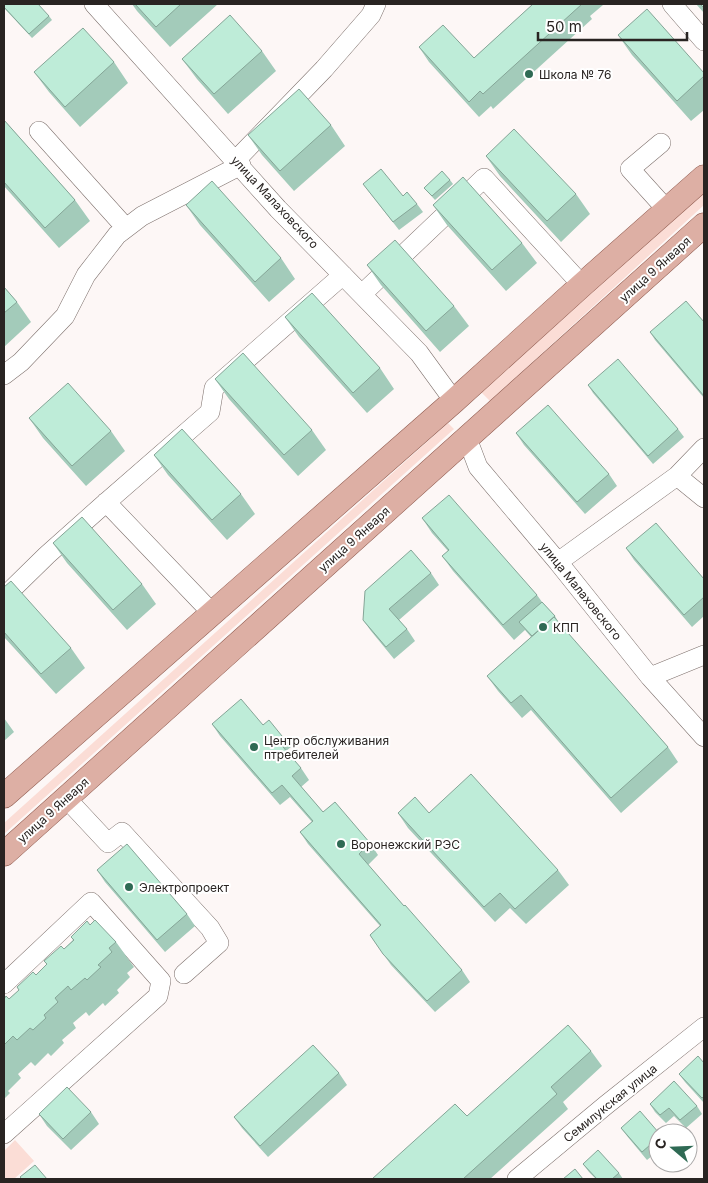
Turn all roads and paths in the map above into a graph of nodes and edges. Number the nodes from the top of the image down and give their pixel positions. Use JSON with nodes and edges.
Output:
{"nodes":[{"id":1,"x":94,"y":4,"type":"edge"},
{"id":2,"x":376,"y":4,"type":"edge"},
{"id":3,"x":672,"y":4,"type":"edge"},
{"id":4,"x":704,"y":40,"type":"edge"},
{"id":5,"x":39,"y":131,"type":"dead end"},
{"id":6,"x":661,"y":143,"type":"dead end"},
{"id":7,"x":238,"y":163,"type":"junction"},
{"id":8,"x":704,"y":177,"type":"edge"},
{"id":9,"x":667,"y":210,"type":"junction"},
{"id":10,"x":704,"y":225,"type":"edge"},
{"id":11,"x":126,"y":228,"type":"junction"},
{"id":12,"x":343,"y":275,"type":"junction"},
{"id":13,"x":582,"y":285,"type":"junction"},
{"id":14,"x":362,"y":294,"type":"junction"},
{"id":15,"x":4,"y":376,"type":"edge"},
{"id":16,"x":454,"y":401,"type":"junction"},
{"id":17,"x":467,"y":438,"type":"junction"},
{"id":18,"x":704,"y":448,"type":"edge"},
{"id":19,"x":677,"y":476,"type":"junction"},
{"id":20,"x":704,"y":498,"type":"edge"},
{"id":21,"x":106,"y":502,"type":"junction"},
{"id":22,"x":558,"y":562,"type":"junction"},
{"id":23,"x":4,"y":597,"type":"edge"},
{"id":24,"x":212,"y":613,"type":"junction"},
{"id":25,"x":704,"y":655,"type":"edge"},
{"id":26,"x":650,"y":677,"type":"junction"},
{"id":27,"x":704,"y":737,"type":"edge"},
{"id":28,"x":4,"y":796,"type":"edge"},
{"id":29,"x":66,"y":798,"type":"junction"},
{"id":30,"x":4,"y":854,"type":"edge"},
{"id":31,"x":184,"y":974,"type":"dead end"},
{"id":32,"x":4,"y":984,"type":"edge"},
{"id":33,"x":704,"y":1027,"type":"edge"},
{"id":34,"x":4,"y":1134,"type":"edge"},
{"id":35,"x":517,"y":1179,"type":"edge"}],
"edges":[{"from":1,"to":7,"type":"street","name":"улица Малаховского"},
{"from":2,"to":7,"type":"street"},
{"from":3,"to":4,"type":"street"},
{"from":5,"to":11,"type":"street"},
{"from":6,"to":9,"type":"street"},
{"from":7,"to":11,"type":"street"},
{"from":7,"to":12,"type":"street","name":"улица Малаховского"},
{"from":8,"to":9,"type":"main road"},
{"from":9,"to":13,"type":"main road"},
{"from":10,"to":17,"type":"main road","name":"улица 9 Января"},
{"from":11,"to":15,"type":"street"},
{"from":12,"to":14,"type":"street","name":"улица Малаховского"},
{"from":12,"to":21,"type":"street"},
{"from":13,"to":14,"type":"street"},
{"from":13,"to":16,"type":"main road"},
{"from":14,"to":16,"type":"street","name":"улица Малаховского"},
{"from":16,"to":24,"type":"main road"},
{"from":17,"to":22,"type":"street","name":"улица Малаховского"},
{"from":17,"to":29,"type":"main road","name":"улица 9 Января"},
{"from":18,"to":19,"type":"street"},
{"from":19,"to":20,"type":"street"},
{"from":19,"to":22,"type":"street"},
{"from":21,"to":23,"type":"street"},
{"from":21,"to":24,"type":"street"},
{"from":22,"to":26,"type":"street","name":"улица Малаховского"},
{"from":24,"to":28,"type":"main road"},
{"from":25,"to":26,"type":"street"},
{"from":26,"to":27,"type":"street","name":"улица Малаховского"},
{"from":29,"to":30,"type":"main road","name":"улица 9 Января"},
{"from":29,"to":31,"type":"street"},
{"from":32,"to":34,"type":"street"},
{"from":33,"to":35,"type":"street","name":"Семилукская улица"}]}
